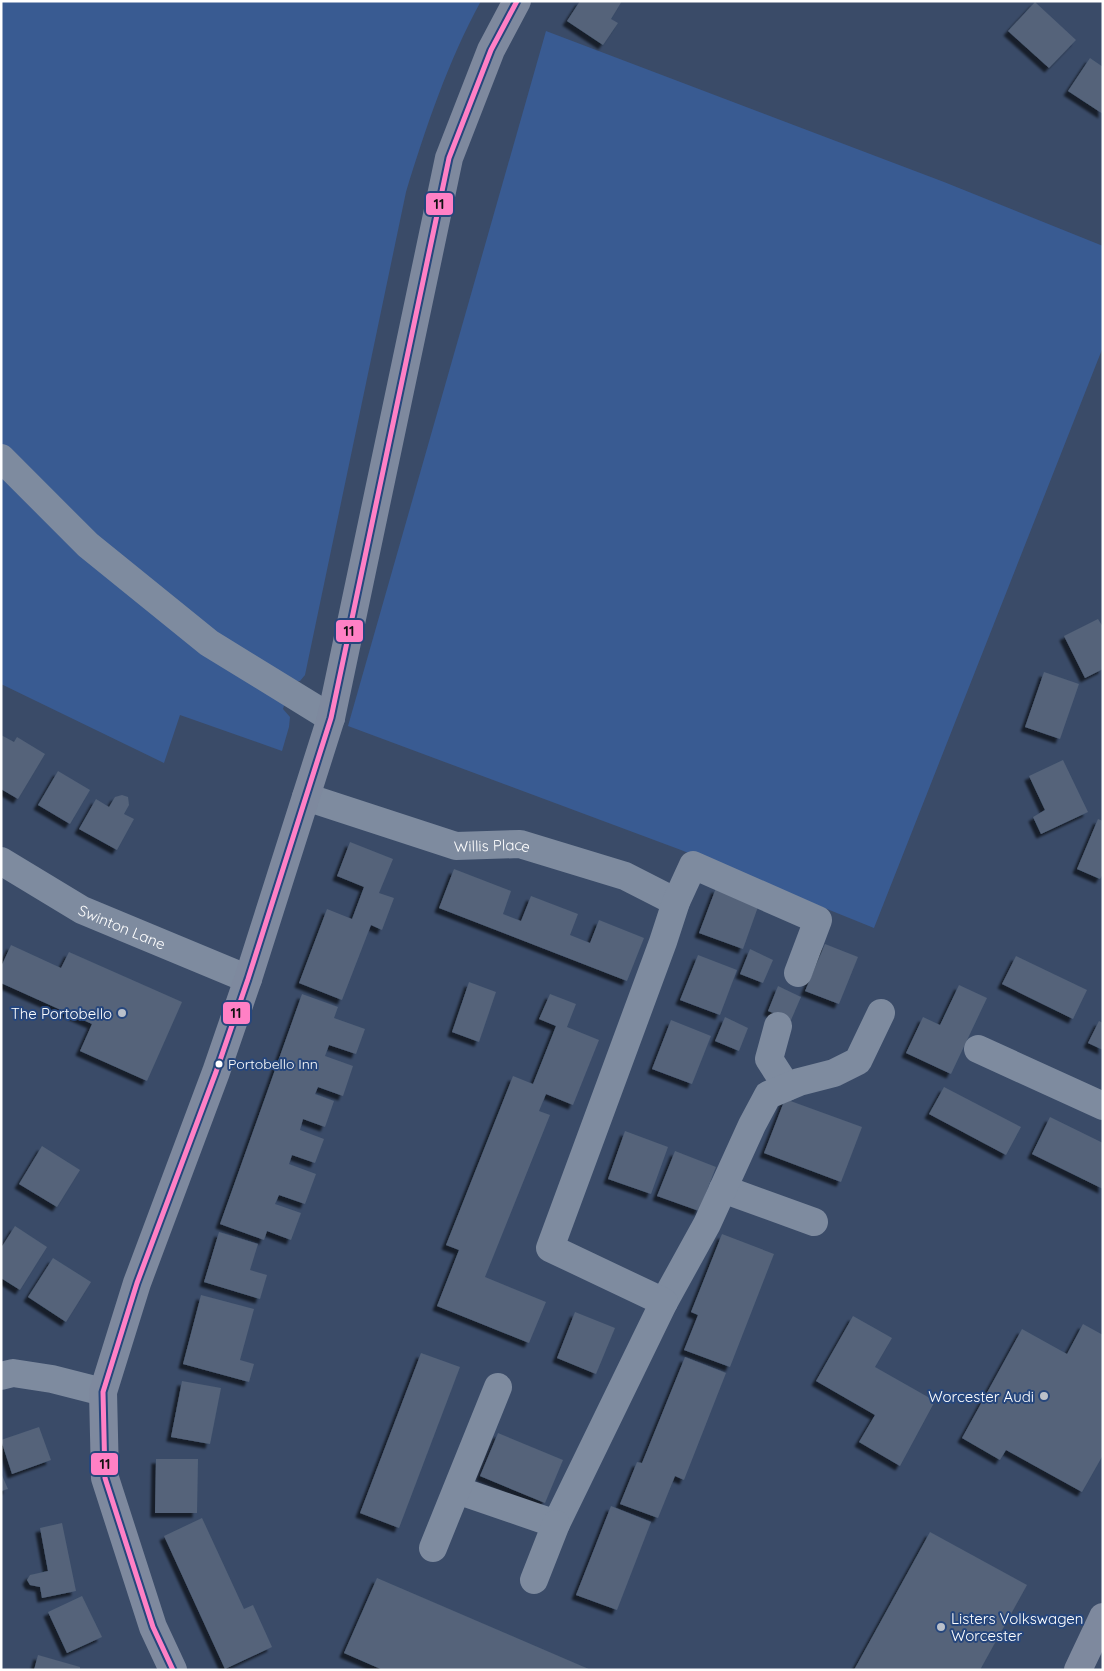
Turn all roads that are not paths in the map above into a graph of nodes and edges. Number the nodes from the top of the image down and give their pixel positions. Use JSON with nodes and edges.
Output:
{"nodes":[{"id":1,"x":517,"y":1,"type":"edge"},
{"id":2,"x":1,"y":458,"type":"edge"},
{"id":3,"x":331,"y":718,"type":"junction"},
{"id":4,"x":306,"y":797,"type":"junction"},
{"id":5,"x":1,"y":861,"type":"edge"},
{"id":6,"x":676,"y":902,"type":"junction"},
{"id":7,"x":798,"y":973,"type":"dead end"},
{"id":8,"x":248,"y":979,"type":"junction"},
{"id":9,"x":881,"y":1013,"type":"dead end"},
{"id":10,"x":778,"y":1026,"type":"dead end"},
{"id":11,"x":978,"y":1049,"type":"dead end"},
{"id":12,"x":787,"y":1086,"type":"junction"},
{"id":13,"x":1103,"y":1106,"type":"edge"},
{"id":14,"x":723,"y":1189,"type":"junction"},
{"id":15,"x":814,"y":1222,"type":"dead end"},
{"id":16,"x":664,"y":1302,"type":"junction"},
{"id":17,"x":1,"y":1376,"type":"edge"},
{"id":18,"x":498,"y":1387,"type":"dead end"},
{"id":19,"x":103,"y":1392,"type":"junction"},
{"id":20,"x":457,"y":1490,"type":"junction"},
{"id":21,"x":556,"y":1524,"type":"junction"},
{"id":22,"x":433,"y":1548,"type":"dead end"},
{"id":23,"x":534,"y":1580,"type":"dead end"},
{"id":24,"x":1103,"y":1617,"type":"edge"},
{"id":25,"x":173,"y":1670,"type":"edge"},
{"id":26,"x":1078,"y":1670,"type":"edge"}],
"edges":[{"from":1,"to":3,"type":"main road"},
{"from":2,"to":3,"type":"street"},
{"from":3,"to":4,"type":"main road"},
{"from":4,"to":6,"type":"street","name":"Willis Place"},
{"from":4,"to":8,"type":"main road"},
{"from":5,"to":8,"type":"street","name":"Swinton Lane"},
{"from":6,"to":7,"type":"street"},
{"from":6,"to":16,"type":"street"},
{"from":8,"to":19,"type":"main road"},
{"from":9,"to":12,"type":"street"},
{"from":10,"to":12,"type":"street"},
{"from":11,"to":13,"type":"street"},
{"from":12,"to":14,"type":"street"},
{"from":14,"to":15,"type":"street"},
{"from":14,"to":16,"type":"street"},
{"from":16,"to":21,"type":"street"},
{"from":17,"to":19,"type":"street"},
{"from":18,"to":20,"type":"street"},
{"from":19,"to":25,"type":"main road"},
{"from":20,"to":21,"type":"street"},
{"from":20,"to":22,"type":"street"},
{"from":21,"to":23,"type":"street"},
{"from":24,"to":26,"type":"main road"}]}
